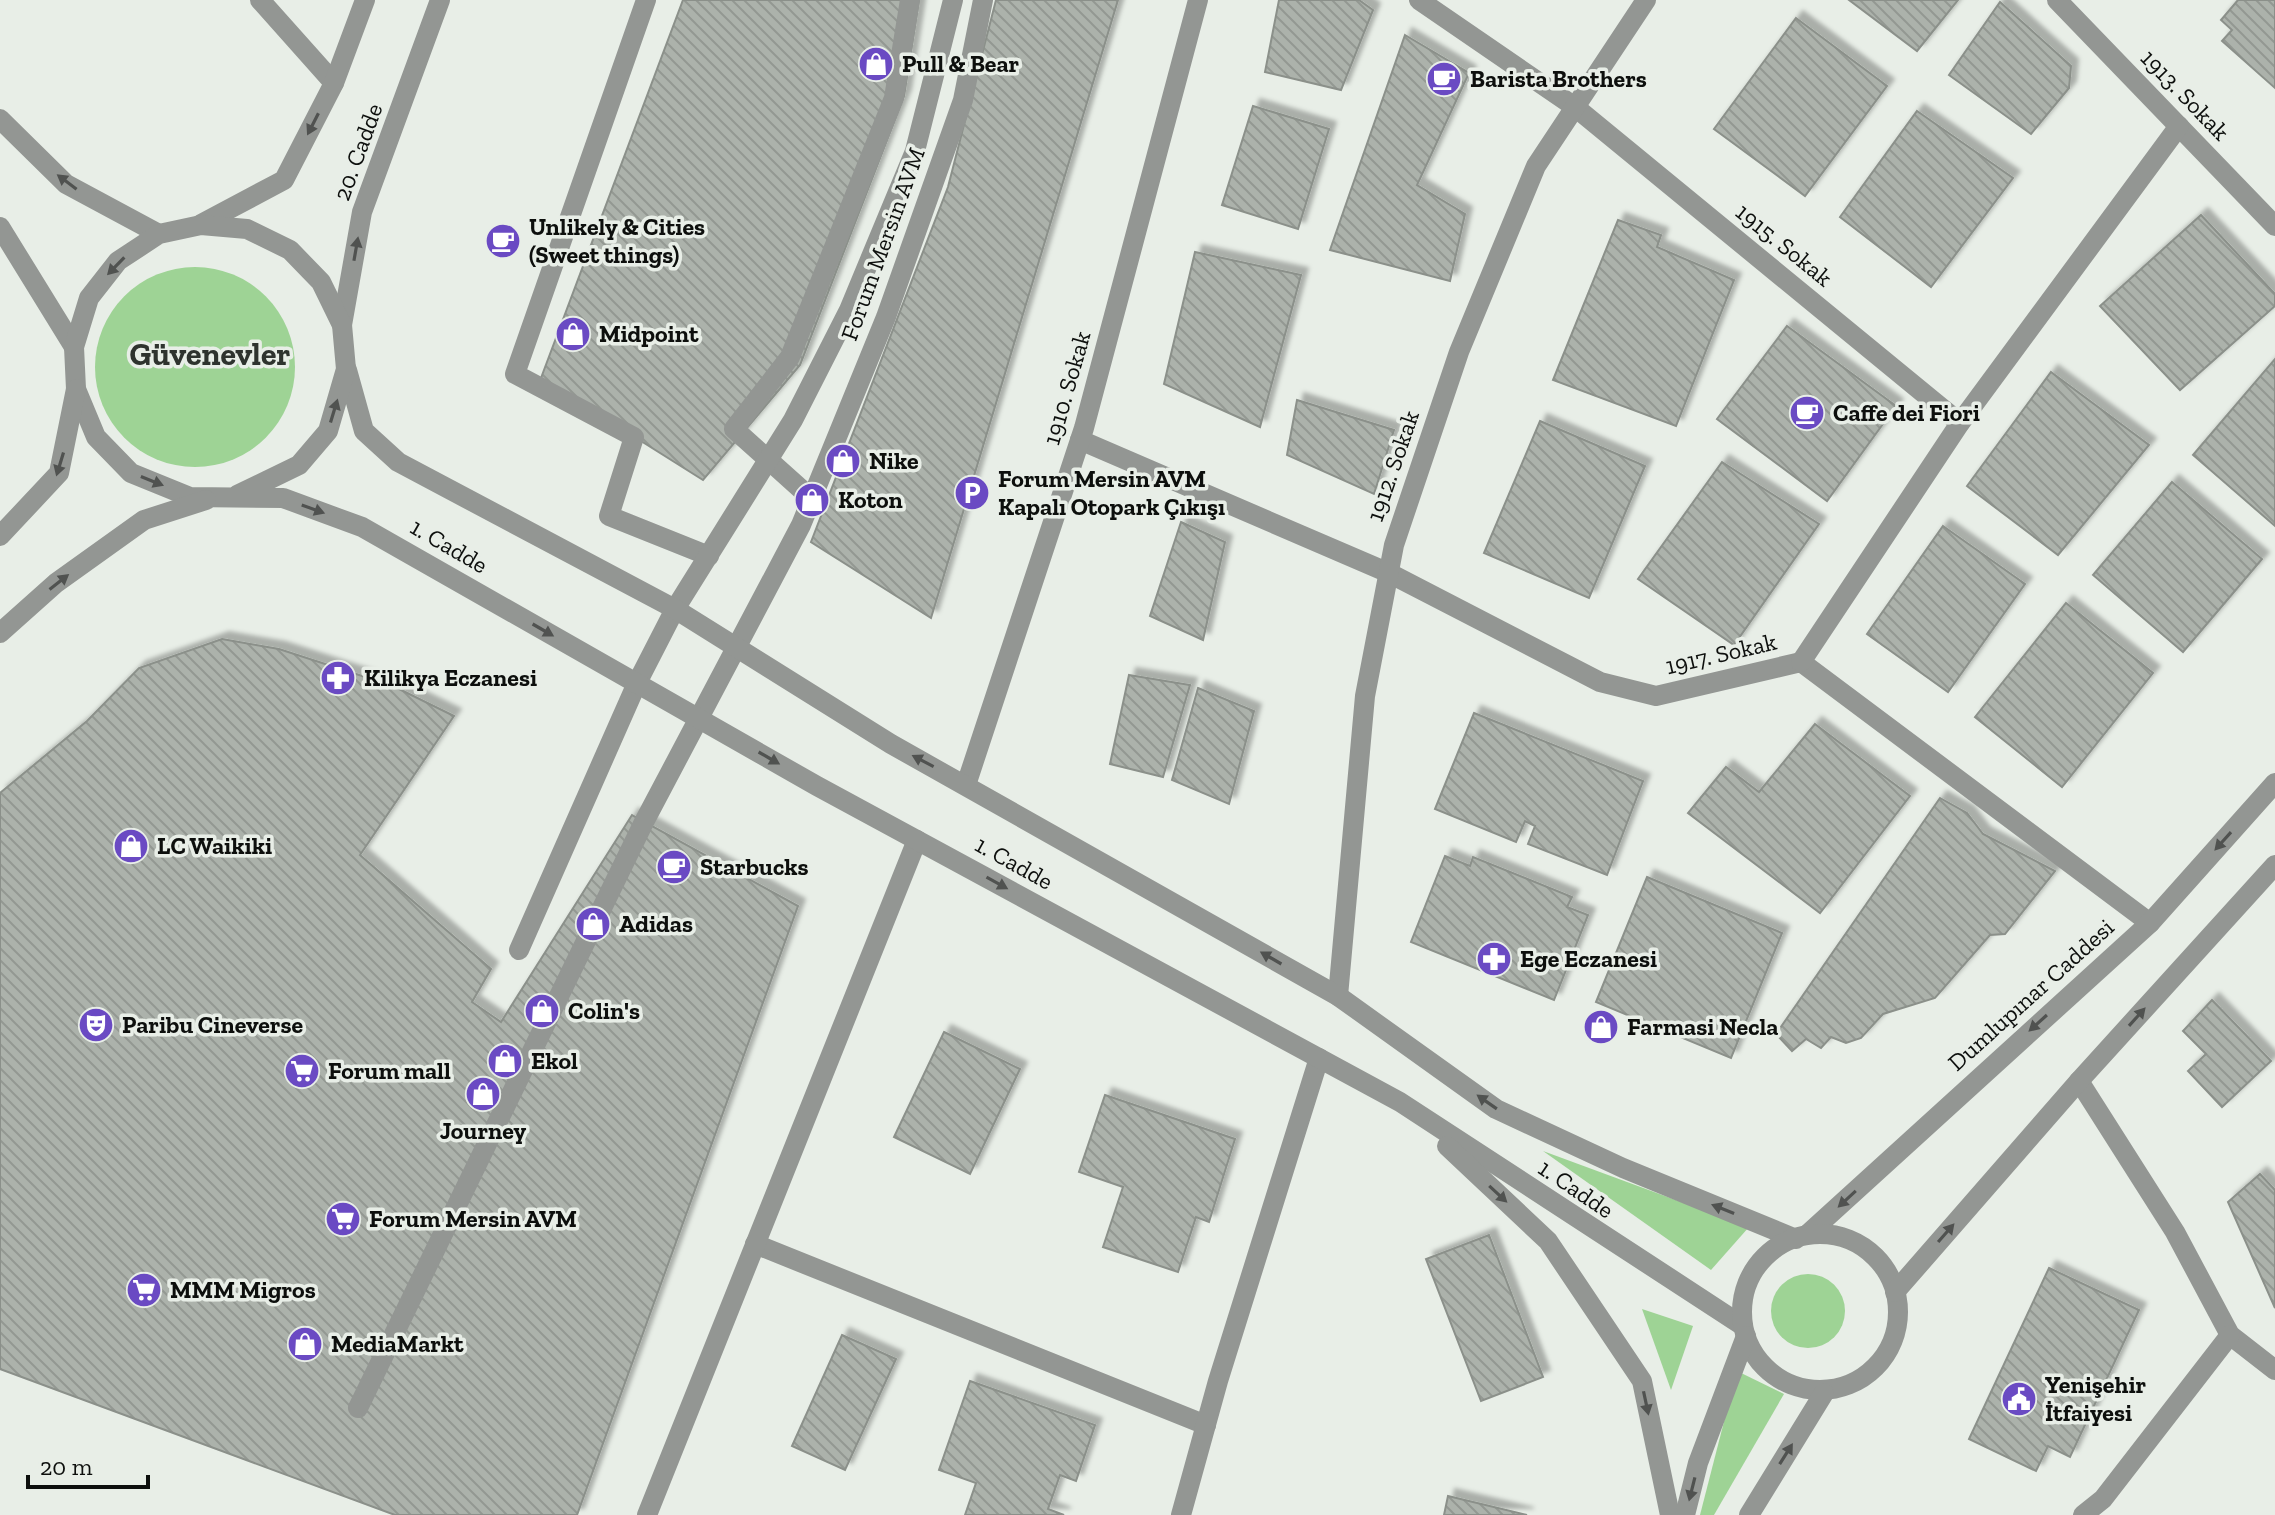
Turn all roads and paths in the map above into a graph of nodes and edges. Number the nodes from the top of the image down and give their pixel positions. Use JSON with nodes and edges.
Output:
{"nodes":[{"id":1,"x":260,"y":0,"type":"edge"},
{"id":2,"x":365,"y":0,"type":"edge"},
{"id":3,"x":440,"y":0,"type":"edge"},
{"id":4,"x":646,"y":0,"type":"edge"},
{"id":5,"x":910,"y":0,"type":"edge"},
{"id":6,"x":953,"y":0,"type":"edge"},
{"id":7,"x":983,"y":0,"type":"edge"},
{"id":8,"x":1198,"y":0,"type":"edge"},
{"id":9,"x":1419,"y":0,"type":"edge"},
{"id":10,"x":1646,"y":0,"type":"edge"},
{"id":11,"x":2057,"y":0,"type":"edge"},
{"id":12,"x":334,"y":83,"type":"junction"},
{"id":13,"x":1575,"y":107,"type":"junction"},
{"id":14,"x":0,"y":119,"type":"edge"},
{"id":15,"x":2179,"y":126,"type":"junction"},
{"id":16,"x":201,"y":225,"type":"junction"},
{"id":17,"x":2275,"y":226,"type":"edge"},
{"id":18,"x":0,"y":227,"type":"edge"},
{"id":19,"x":159,"y":234,"type":"junction"},
{"id":20,"x":342,"y":325,"type":"junction"},
{"id":21,"x":74,"y":347,"type":"junction"},
{"id":22,"x":346,"y":369,"type":"junction"},
{"id":23,"x":76,"y":389,"type":"junction"},
{"id":24,"x":1960,"y":423,"type":"junction"},
{"id":25,"x":1080,"y":440,"type":"junction"},
{"id":26,"x":228,"y":496,"type":"junction"},
{"id":27,"x":812,"y":499,"type":"junction"},
{"id":28,"x":0,"y":536,"type":"edge"},
{"id":29,"x":709,"y":556,"type":"junction"},
{"id":30,"x":1389,"y":573,"type":"junction"},
{"id":31,"x":675,"y":609,"type":"junction"},
{"id":32,"x":0,"y":633,"type":"edge"},
{"id":33,"x":1801,"y":662,"type":"junction"},
{"id":34,"x":637,"y":683,"type":"junction"},
{"id":35,"x":2275,"y":783,"type":"edge"},
{"id":36,"x":966,"y":785,"type":"junction"},
{"id":37,"x":917,"y":840,"type":"junction"},
{"id":38,"x":2275,"y":865,"type":"edge"},
{"id":39,"x":2150,"y":923,"type":"junction"},
{"id":40,"x":519,"y":950,"type":"dead end"},
{"id":41,"x":1338,"y":996,"type":"junction"},
{"id":42,"x":1319,"y":1058,"type":"junction"},
{"id":43,"x":2079,"y":1081,"type":"junction"},
{"id":44,"x":1400,"y":1102,"type":"junction"},
{"id":45,"x":1802,"y":1237,"type":"junction"},
{"id":46,"x":755,"y":1244,"type":"junction"},
{"id":47,"x":1895,"y":1292,"type":"junction"},
{"id":48,"x":1745,"y":1331,"type":"junction"},
{"id":49,"x":2230,"y":1335,"type":"junction"},
{"id":50,"x":2275,"y":1370,"type":"edge"},
{"id":51,"x":1824,"y":1393,"type":"junction"},
{"id":52,"x":358,"y":1408,"type":"dead end"},
{"id":53,"x":1206,"y":1425,"type":"junction"},
{"id":54,"x":647,"y":1515,"type":"edge"},
{"id":55,"x":1181,"y":1515,"type":"edge"},
{"id":56,"x":1670,"y":1515,"type":"edge"},
{"id":57,"x":1685,"y":1515,"type":"edge"},
{"id":58,"x":1749,"y":1515,"type":"edge"},
{"id":59,"x":2083,"y":1515,"type":"edge"}],
"edges":[{"from":1,"to":12,"type":"street"},
{"from":2,"to":12,"type":"street","name":"20. Cadde"},
{"from":20,"to":3,"type":"street","name":"20. Cadde","one_way":true},
{"from":4,"to":29,"type":"street"},
{"from":5,"to":27,"type":"street","name":"Forum Mersin AVM"},
{"from":6,"to":29,"type":"street","name":"Forum Mersin AVM"},
{"from":7,"to":27,"type":"street","name":"Forum Mersin AVM"},
{"from":8,"to":25,"type":"street","name":"1910. Sokak"},
{"from":9,"to":13,"type":"street","name":"1915. Sokak"},
{"from":10,"to":13,"type":"street","name":"1912. Sokak"},
{"from":11,"to":15,"type":"street","name":"1913. Sokak"},
{"from":12,"to":16,"type":"street","name":"20. Cadde","one_way":true},
{"from":13,"to":24,"type":"street","name":"1915. Sokak"},
{"from":13,"to":30,"type":"street","name":"1912. Sokak"},
{"from":19,"to":14,"type":"street","one_way":true},
{"from":15,"to":17,"type":"street","name":"1913. Sokak"},
{"from":15,"to":24,"type":"street"},
{"from":16,"to":19,"type":"street"},
{"from":16,"to":20,"type":"street"},
{"from":18,"to":21,"type":"street"},
{"from":19,"to":21,"type":"street","one_way":true},
{"from":20,"to":22,"type":"street"},
{"from":21,"to":23,"type":"street"},
{"from":26,"to":22,"type":"street","one_way":true},
{"from":22,"to":31,"type":"street","name":"1. Cadde"},
{"from":23,"to":26,"type":"street","one_way":true},
{"from":23,"to":28,"type":"street","one_way":true},
{"from":24,"to":33,"type":"street"},
{"from":25,"to":30,"type":"street","name":"1917. Sokak"},
{"from":25,"to":36,"type":"street","name":"1910. Sokak"},
{"from":32,"to":26,"type":"street","one_way":true},
{"from":26,"to":34,"type":"street","name":"1. Cadde","one_way":true},
{"from":27,"to":52,"type":"street","name":"Forum Mersin AVM"},
{"from":29,"to":31,"type":"street","name":"Forum Mersin AVM"},
{"from":30,"to":33,"type":"street","name":"1917. Sokak"},
{"from":30,"to":41,"type":"street","name":"1912. Sokak"},
{"from":31,"to":34,"type":"street","name":"Forum Mersin AVM"},
{"from":36,"to":31,"type":"street","name":"1. Cadde","one_way":true},
{"from":33,"to":39,"type":"street","name":"1917. Sokak"},
{"from":34,"to":37,"type":"street","name":"1. Cadde","one_way":true},
{"from":34,"to":40,"type":"street","name":"Forum Mersin AVM"},
{"from":35,"to":39,"type":"street","name":"Dumlupınar Caddesi","one_way":true},
{"from":41,"to":36,"type":"street","name":"1. Cadde","one_way":true},
{"from":37,"to":42,"type":"street","name":"1. Cadde","one_way":true},
{"from":37,"to":46,"type":"street"},
{"from":43,"to":38,"type":"street","one_way":true},
{"from":39,"to":45,"type":"street","name":"Dumlupınar Caddesi","one_way":true},
{"from":45,"to":41,"type":"street","name":"1. Cadde","one_way":true},
{"from":42,"to":44,"type":"street","name":"1. Cadde"},
{"from":42,"to":53,"type":"street"},
{"from":47,"to":43,"type":"street","one_way":true},
{"from":43,"to":49,"type":"street"},
{"from":44,"to":48,"type":"street","name":"1. Cadde"},
{"from":44,"to":56,"type":"street","one_way":true},
{"from":45,"to":47,"type":"street"},
{"from":45,"to":48,"type":"street"},
{"from":46,"to":53,"type":"street"},
{"from":46,"to":54,"type":"street"},
{"from":47,"to":51,"type":"street"},
{"from":48,"to":51,"type":"street"},
{"from":48,"to":57,"type":"street","one_way":true},
{"from":49,"to":50,"type":"street"},
{"from":49,"to":59,"type":"street"},
{"from":58,"to":51,"type":"street","one_way":true},
{"from":53,"to":55,"type":"street"}]}
